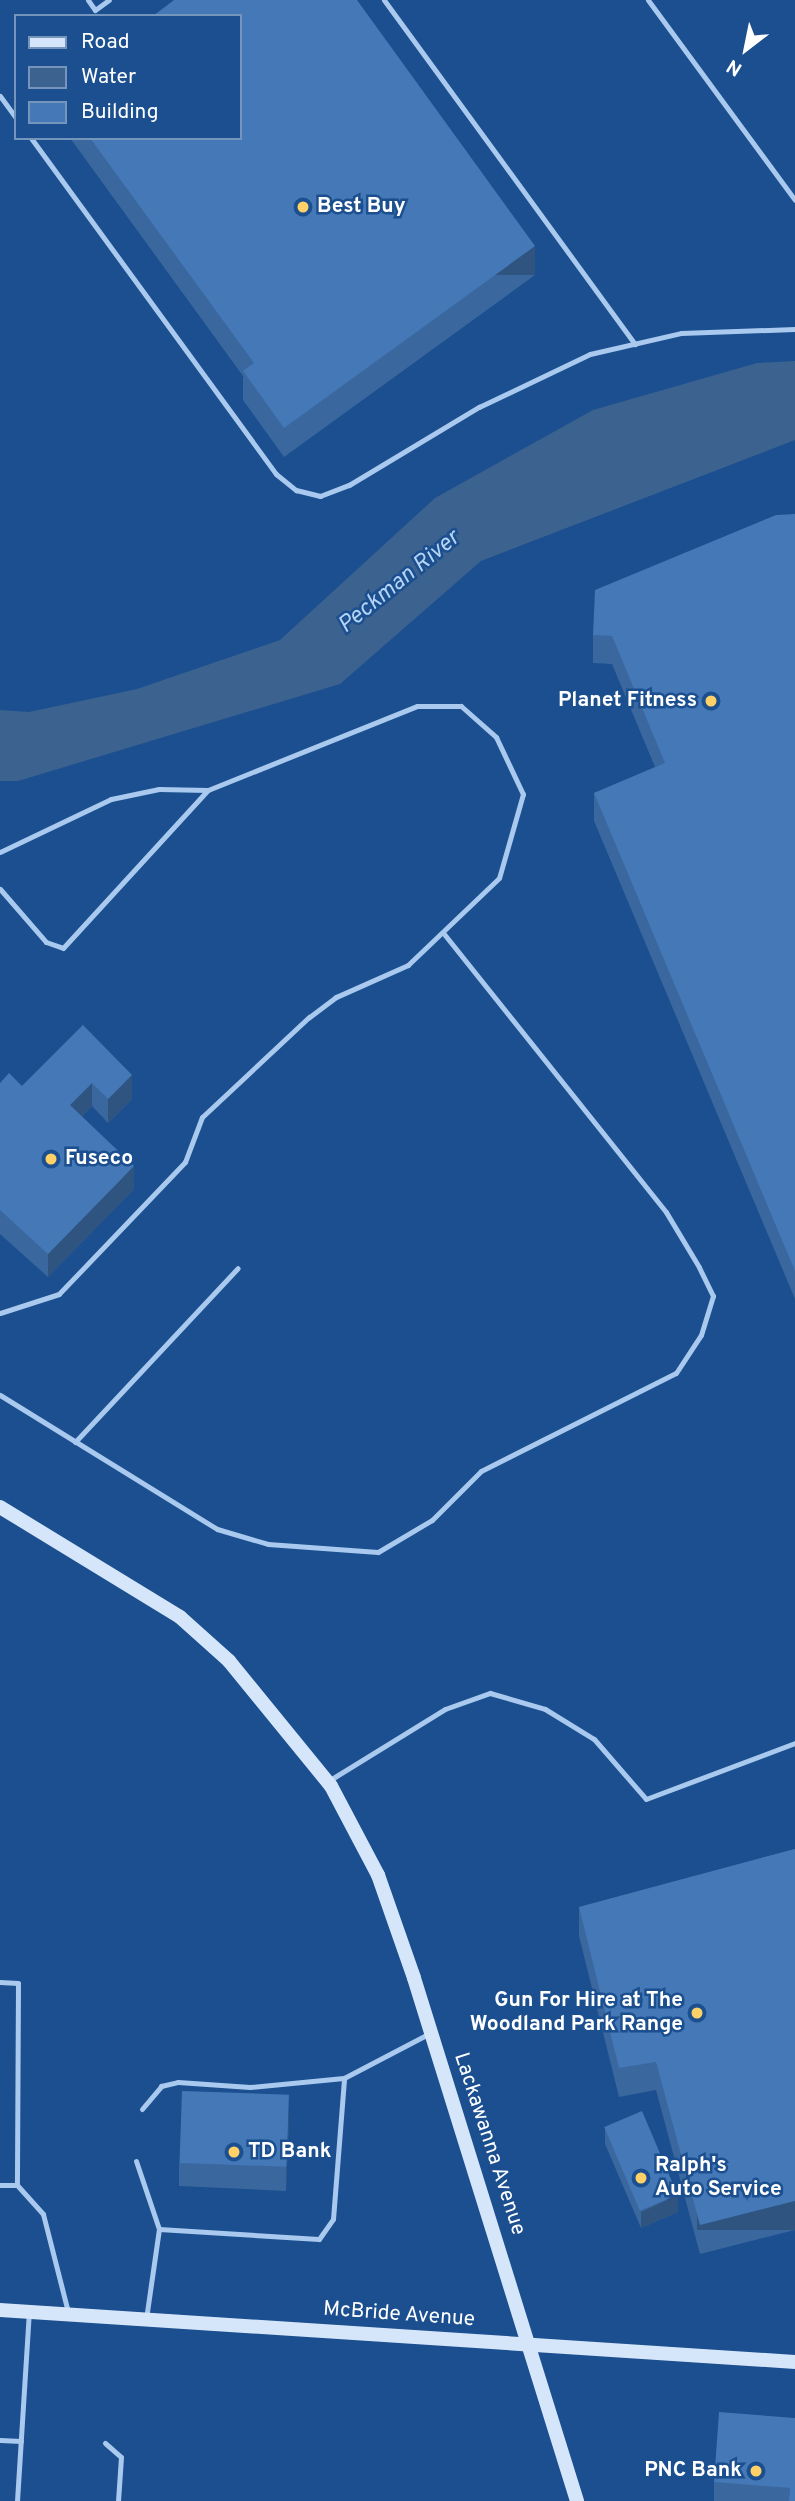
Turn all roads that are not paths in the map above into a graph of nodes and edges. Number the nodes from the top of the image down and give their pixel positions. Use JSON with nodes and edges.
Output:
{"nodes":[{"id":1,"x":88,"y":0,"type":"edge"},
{"id":2,"x":109,"y":0,"type":"edge"},
{"id":3,"x":384,"y":0,"type":"edge"},
{"id":4,"x":648,"y":0,"type":"edge"},
{"id":5,"x":0,"y":96,"type":"edge"},
{"id":6,"x":14,"y":115,"type":"edge"},
{"id":7,"x":32,"y":140,"type":"edge"},
{"id":8,"x":795,"y":200,"type":"edge"},
{"id":9,"x":795,"y":328,"type":"edge"},
{"id":10,"x":635,"y":344,"type":"junction"},
{"id":11,"x":208,"y":790,"type":"junction"},
{"id":12,"x":0,"y":852,"type":"edge"},
{"id":13,"x":0,"y":889,"type":"edge"},
{"id":14,"x":443,"y":933,"type":"junction"},
{"id":15,"x":238,"y":1268,"type":"dead end"},
{"id":16,"x":0,"y":1313,"type":"edge"},
{"id":17,"x":0,"y":1395,"type":"edge"},
{"id":18,"x":75,"y":1441,"type":"junction"},
{"id":19,"x":0,"y":1507,"type":"edge"},
{"id":20,"x":795,"y":1743,"type":"edge"},
{"id":21,"x":327,"y":1781,"type":"junction"},
{"id":22,"x":0,"y":1982,"type":"edge"},
{"id":23,"x":431,"y":2033,"type":"junction"},
{"id":24,"x":344,"y":2078,"type":"junction"},
{"id":25,"x":142,"y":2109,"type":"dead end"},
{"id":26,"x":136,"y":2161,"type":"dead end"},
{"id":27,"x":0,"y":2185,"type":"edge"},
{"id":28,"x":17,"y":2185,"type":"junction"},
{"id":29,"x":159,"y":2229,"type":"junction"},
{"id":30,"x":0,"y":2310,"type":"edge"},
{"id":31,"x":29,"y":2312,"type":"junction"},
{"id":32,"x":69,"y":2315,"type":"junction"},
{"id":33,"x":146,"y":2320,"type":"junction"},
{"id":34,"x":530,"y":2344,"type":"junction"},
{"id":35,"x":795,"y":2362,"type":"edge"},
{"id":36,"x":0,"y":2440,"type":"edge"},
{"id":37,"x":21,"y":2441,"type":"junction"},
{"id":38,"x":105,"y":2443,"type":"dead end"},
{"id":39,"x":17,"y":2501,"type":"edge"},
{"id":40,"x":118,"y":2501,"type":"edge"},
{"id":41,"x":577,"y":2501,"type":"edge"}],
"edges":[{"from":1,"to":2,"type":"lane"},
{"from":3,"to":10,"type":"lane"},
{"from":4,"to":8,"type":"lane"},
{"from":5,"to":6,"type":"lane"},
{"from":7,"to":10,"type":"lane"},
{"from":9,"to":10,"type":"lane"},
{"from":11,"to":12,"type":"lane"},
{"from":11,"to":13,"type":"lane"},
{"from":11,"to":14,"type":"lane"},
{"from":14,"to":16,"type":"lane"},
{"from":14,"to":18,"type":"lane"},
{"from":15,"to":18,"type":"lane"},
{"from":17,"to":18,"type":"lane"},
{"from":19,"to":21,"type":"street","name":"Lackawanna Avenue"},
{"from":20,"to":21,"type":"lane"},
{"from":21,"to":23,"type":"street","name":"Lackawanna Avenue"},
{"from":22,"to":28,"type":"lane"},
{"from":23,"to":24,"type":"lane"},
{"from":23,"to":34,"type":"street","name":"Lackawanna Avenue"},
{"from":24,"to":25,"type":"lane"},
{"from":24,"to":29,"type":"lane"},
{"from":26,"to":29,"type":"lane"},
{"from":27,"to":28,"type":"lane"},
{"from":28,"to":32,"type":"lane"},
{"from":29,"to":33,"type":"lane"},
{"from":30,"to":31,"type":"street","name":"McBride Avenue"},
{"from":31,"to":32,"type":"street","name":"McBride Avenue"},
{"from":31,"to":37,"type":"lane"},
{"from":32,"to":33,"type":"street","name":"McBride Avenue"},
{"from":33,"to":34,"type":"street","name":"McBride Avenue"},
{"from":34,"to":35,"type":"street","name":"McBride Avenue"},
{"from":34,"to":41,"type":"street","name":"Lackawanna Avenue"},
{"from":36,"to":37,"type":"lane"},
{"from":37,"to":39,"type":"lane"},
{"from":38,"to":40,"type":"lane"}]}
